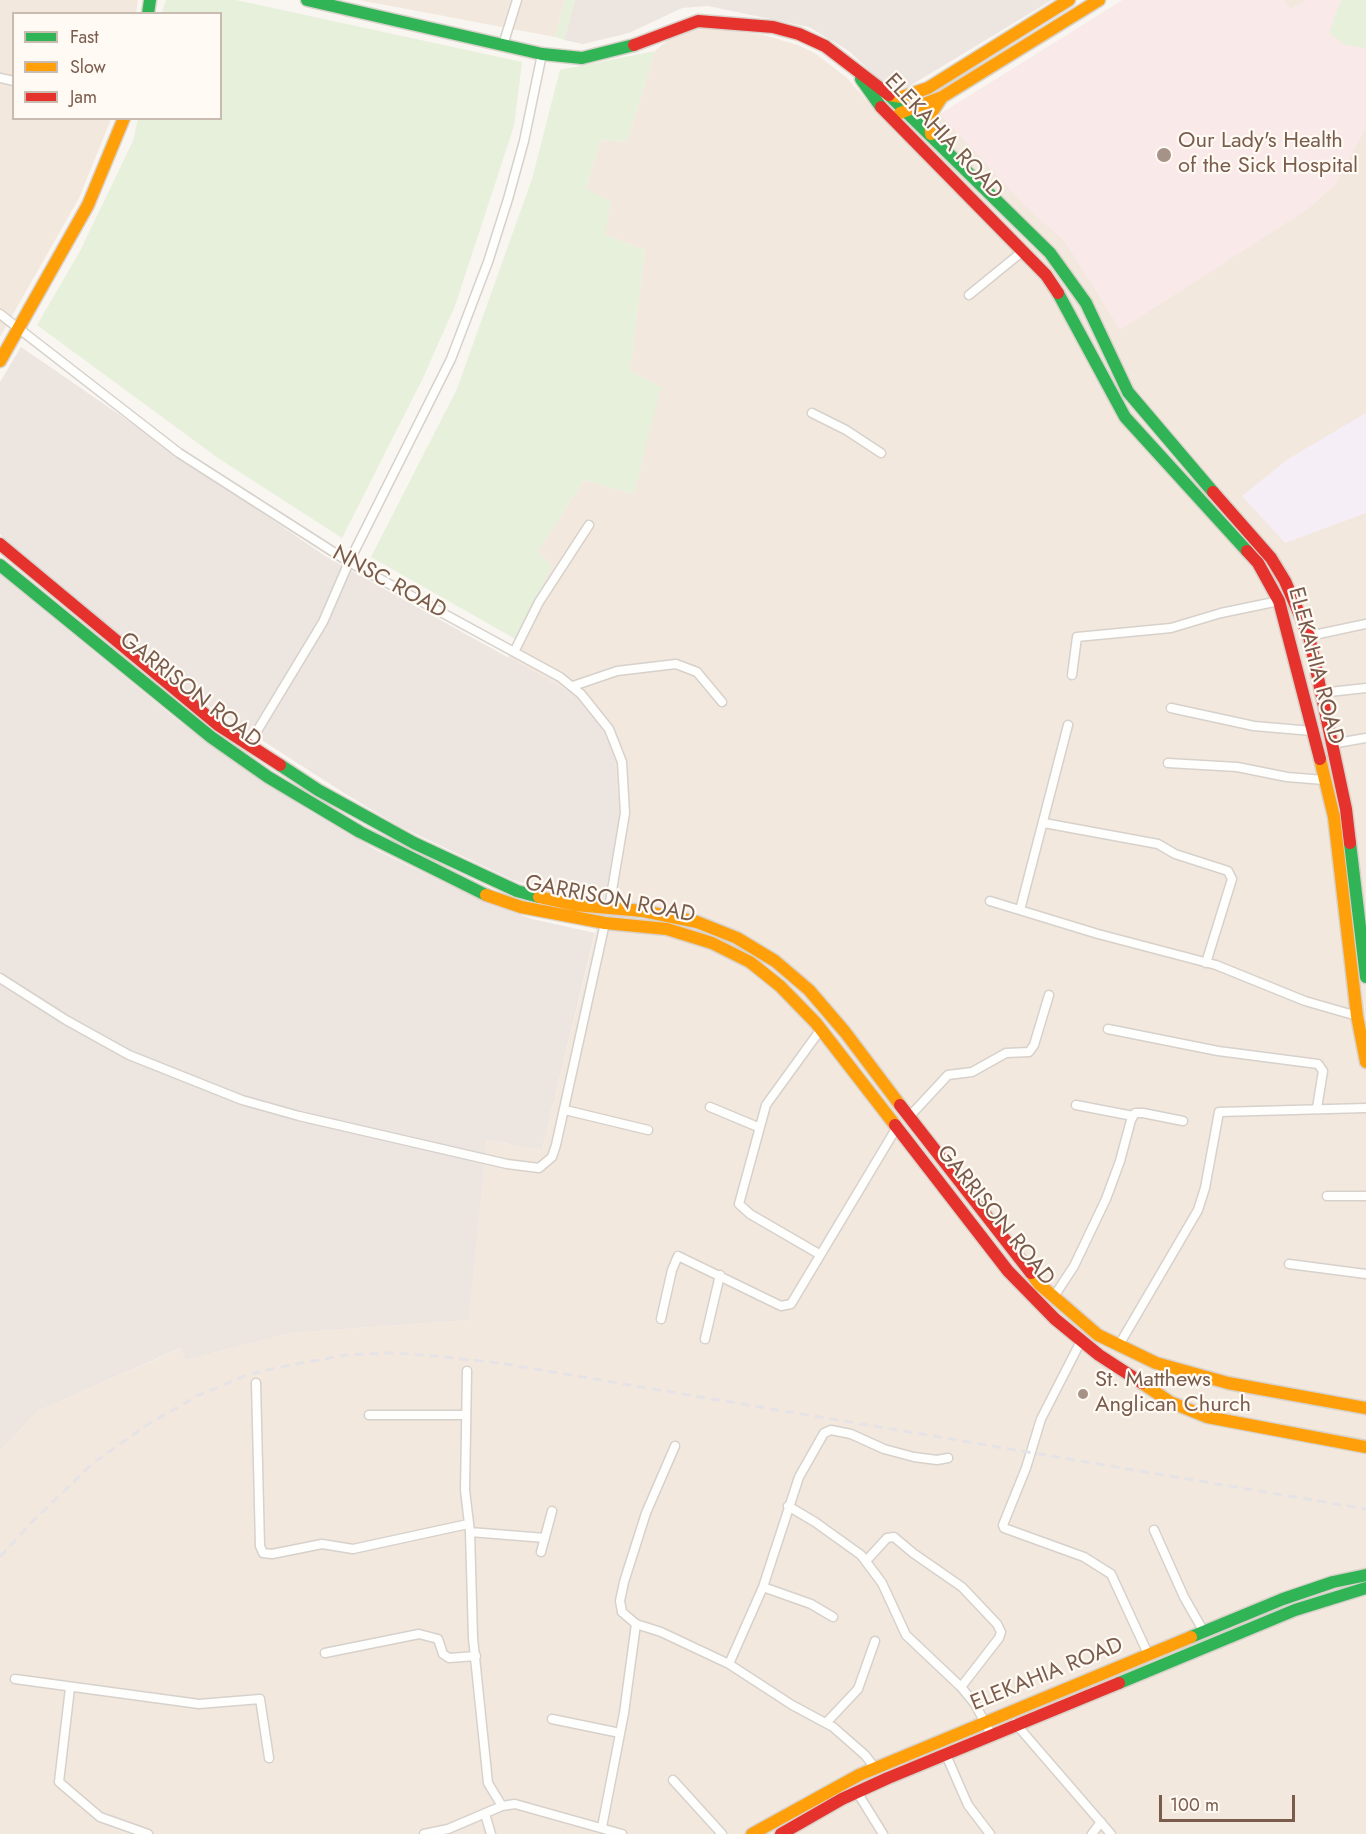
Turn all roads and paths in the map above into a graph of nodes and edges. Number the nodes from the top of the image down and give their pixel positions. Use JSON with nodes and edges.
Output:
{"nodes":[{"id":1,"x":307,"y":0,"type":"edge"},
{"id":2,"x":517,"y":0,"type":"edge"},
{"id":3,"x":1069,"y":0,"type":"edge"},
{"id":4,"x":1099,"y":0,"type":"edge"},
{"id":5,"x":331,"y":2,"type":"edge"},
{"id":6,"x":503,"y":45,"type":"junction"},
{"id":7,"x":542,"y":54,"type":"junction"},
{"id":8,"x":855,"y":70,"type":"junction"},
{"id":9,"x":928,"y":88,"type":"junction"},
{"id":10,"x":889,"y":95,"type":"junction"},
{"id":11,"x":942,"y":97,"type":"junction"},
{"id":12,"x":881,"y":107,"type":"junction"},
{"id":13,"x":908,"y":112,"type":"junction"},
{"id":14,"x":123,"y":120,"type":"edge"},
{"id":15,"x":931,"y":134,"type":"junction"},
{"id":16,"x":909,"y":135,"type":"junction"},
{"id":17,"x":1023,"y":251,"type":"junction"},
{"id":18,"x":969,"y":295,"type":"dead end"},
{"id":19,"x":0,"y":314,"type":"edge"},
{"id":20,"x":20,"y":327,"type":"junction"},
{"id":21,"x":0,"y":361,"type":"edge"},
{"id":22,"x":812,"y":413,"type":"dead end"},
{"id":23,"x":881,"y":453,"type":"dead end"},
{"id":24,"x":589,"y":525,"type":"dead end"},
{"id":25,"x":0,"y":544,"type":"edge"},
{"id":26,"x":349,"y":562,"type":"junction"},
{"id":27,"x":0,"y":565,"type":"edge"},
{"id":28,"x":1279,"y":602,"type":"junction"},
{"id":29,"x":1366,"y":624,"type":"edge"},
{"id":30,"x":1309,"y":636,"type":"junction"},
{"id":31,"x":514,"y":652,"type":"junction"},
{"id":32,"x":1072,"y":675,"type":"dead end"},
{"id":33,"x":573,"y":687,"type":"junction"},
{"id":34,"x":1366,"y":688,"type":"edge"},
{"id":35,"x":1320,"y":693,"type":"junction"},
{"id":36,"x":722,"y":702,"type":"dead end"},
{"id":37,"x":1171,"y":708,"type":"dead end"},
{"id":38,"x":1068,"y":725,"type":"dead end"},
{"id":39,"x":1312,"y":731,"type":"junction"},
{"id":40,"x":1366,"y":738,"type":"edge"},
{"id":41,"x":1331,"y":744,"type":"junction"},
{"id":42,"x":248,"y":746,"type":"junction"},
{"id":43,"x":1168,"y":763,"type":"dead end"},
{"id":44,"x":1324,"y":780,"type":"junction"},
{"id":45,"x":1044,"y":823,"type":"junction"},
{"id":46,"x":990,"y":901,"type":"dead end"},
{"id":47,"x":609,"y":908,"type":"junction"},
{"id":48,"x":1020,"y":910,"type":"junction"},
{"id":49,"x":605,"y":923,"type":"junction"},
{"id":50,"x":1206,"y":963,"type":"junction"},
{"id":51,"x":1365,"y":970,"type":"edge"},
{"id":52,"x":0,"y":978,"type":"edge"},
{"id":53,"x":1049,"y":996,"type":"dead end"},
{"id":54,"x":1357,"y":1016,"type":"junction"},
{"id":55,"x":821,"y":1029,"type":"junction"},
{"id":56,"x":1108,"y":1029,"type":"dead end"},
{"id":57,"x":1366,"y":1062,"type":"edge"},
{"id":58,"x":1076,"y":1105,"type":"dead end"},
{"id":59,"x":710,"y":1107,"type":"dead end"},
{"id":60,"x":1317,"y":1108,"type":"junction"},
{"id":61,"x":1366,"y":1108,"type":"edge"},
{"id":62,"x":565,"y":1110,"type":"junction"},
{"id":63,"x":1133,"y":1116,"type":"junction"},
{"id":64,"x":908,"y":1118,"type":"junction"},
{"id":65,"x":1183,"y":1121,"type":"dead end"},
{"id":66,"x":758,"y":1127,"type":"junction"},
{"id":67,"x":897,"y":1127,"type":"junction"},
{"id":68,"x":648,"y":1130,"type":"dead end"},
{"id":69,"x":1326,"y":1196,"type":"dead end"},
{"id":70,"x":1366,"y":1197,"type":"edge"},
{"id":71,"x":819,"y":1254,"type":"junction"},
{"id":72,"x":1289,"y":1263,"type":"dead end"},
{"id":73,"x":1366,"y":1274,"type":"edge"},
{"id":74,"x":720,"y":1275,"type":"junction"},
{"id":75,"x":1053,"y":1298,"type":"junction"},
{"id":76,"x":661,"y":1319,"type":"dead end"},
{"id":77,"x":705,"y":1339,"type":"dead end"},
{"id":78,"x":1081,"y":1341,"type":"junction"},
{"id":79,"x":1119,"y":1345,"type":"junction"},
{"id":80,"x":467,"y":1371,"type":"dead end"},
{"id":81,"x":256,"y":1383,"type":"dead end"},
{"id":82,"x":1366,"y":1408,"type":"edge"},
{"id":83,"x":369,"y":1415,"type":"dead end"},
{"id":84,"x":465,"y":1415,"type":"junction"},
{"id":85,"x":675,"y":1446,"type":"dead end"},
{"id":86,"x":1366,"y":1447,"type":"edge"},
{"id":87,"x":948,"y":1458,"type":"dead end"},
{"id":88,"x":788,"y":1506,"type":"junction"},
{"id":89,"x":552,"y":1511,"type":"dead end"},
{"id":90,"x":469,"y":1528,"type":"junction"},
{"id":91,"x":1154,"y":1530,"type":"dead end"},
{"id":92,"x":545,"y":1538,"type":"junction"},
{"id":93,"x":541,"y":1552,"type":"dead end"},
{"id":94,"x":866,"y":1561,"type":"junction"},
{"id":95,"x":1366,"y":1575,"type":"edge"},
{"id":96,"x":764,"y":1587,"type":"junction"},
{"id":97,"x":1366,"y":1588,"type":"edge"},
{"id":98,"x":833,"y":1617,"type":"dead end"},
{"id":99,"x":636,"y":1624,"type":"junction"},
{"id":100,"x":1204,"y":1632,"type":"junction"},
{"id":101,"x":875,"y":1641,"type":"dead end"},
{"id":102,"x":325,"y":1653,"type":"dead end"},
{"id":103,"x":476,"y":1656,"type":"junction"},
{"id":104,"x":1149,"y":1656,"type":"junction"},
{"id":105,"x":729,"y":1664,"type":"junction"},
{"id":106,"x":15,"y":1679,"type":"dead end"},
{"id":107,"x":961,"y":1687,"type":"junction"},
{"id":108,"x":70,"y":1688,"type":"junction"},
{"id":109,"x":1010,"y":1713,"type":"junction"},
{"id":110,"x":552,"y":1719,"type":"dead end"},
{"id":111,"x":826,"y":1723,"type":"junction"},
{"id":112,"x":985,"y":1723,"type":"junction"},
{"id":113,"x":1016,"y":1726,"type":"junction"},
{"id":114,"x":620,"y":1733,"type":"junction"},
{"id":115,"x":992,"y":1736,"type":"junction"},
{"id":116,"x":946,"y":1755,"type":"junction"},
{"id":117,"x":269,"y":1758,"type":"dead end"},
{"id":118,"x":875,"y":1768,"type":"junction"},
{"id":119,"x":673,"y":1780,"type":"dead end"},
{"id":120,"x":857,"y":1792,"type":"junction"},
{"id":121,"x":502,"y":1806,"type":"junction"},
{"id":122,"x":485,"y":1814,"type":"junction"},
{"id":123,"x":1101,"y":1822,"type":"junction"},
{"id":124,"x":602,"y":1827,"type":"junction"},
{"id":125,"x":122,"y":1830,"type":"edge"},
{"id":126,"x":148,"y":1834,"type":"edge"},
{"id":127,"x":424,"y":1834,"type":"edge"},
{"id":128,"x":491,"y":1834,"type":"edge"},
{"id":129,"x":622,"y":1834,"type":"edge"},
{"id":130,"x":722,"y":1834,"type":"edge"},
{"id":131,"x":752,"y":1834,"type":"edge"},
{"id":132,"x":781,"y":1834,"type":"edge"},
{"id":133,"x":883,"y":1834,"type":"edge"},
{"id":134,"x":990,"y":1834,"type":"edge"},
{"id":135,"x":1092,"y":1834,"type":"edge"},
{"id":136,"x":1111,"y":1834,"type":"edge"}],
"edges":[{"from":1,"to":5,"type":"main road"},
{"from":2,"to":6,"type":"street"},
{"from":3,"to":9,"type":"main road"},
{"from":4,"to":11,"type":"main road"},
{"from":5,"to":6,"type":"main road"},
{"from":6,"to":7,"type":"main road"},
{"from":7,"to":8,"type":"main road"},
{"from":7,"to":26,"type":"street"},
{"from":8,"to":10,"type":"main road","name":"ELEKAHIA ROAD"},
{"from":8,"to":12,"type":"main road","name":"ELEKAHIA ROAD"},
{"from":9,"to":10,"type":"main road"},
{"from":9,"to":13,"type":"main road"},
{"from":10,"to":13,"type":"main road","name":"ELEKAHIA ROAD"},
{"from":11,"to":13,"type":"main road"},
{"from":11,"to":15,"type":"main road"},
{"from":12,"to":13,"type":"main road"},
{"from":12,"to":16,"type":"main road","name":"ELEKAHIA ROAD"},
{"from":13,"to":15,"type":"main road","name":"ELEKAHIA ROAD"},
{"from":13,"to":16,"type":"main road"},
{"from":14,"to":20,"type":"main road"},
{"from":15,"to":30,"type":"main road","name":"ELEKAHIA ROAD"},
{"from":16,"to":17,"type":"main road","name":"ELEKAHIA ROAD"},
{"from":17,"to":18,"type":"street"},
{"from":17,"to":28,"type":"main road","name":"ELEKAHIA ROAD"},
{"from":19,"to":20,"type":"street","name":"NNSC ROAD"},
{"from":20,"to":21,"type":"main road"},
{"from":20,"to":26,"type":"street","name":"NNSC ROAD"},
{"from":22,"to":23,"type":"street"},
{"from":24,"to":31,"type":"street"},
{"from":25,"to":42,"type":"main road","name":"GARRISON ROAD"},
{"from":26,"to":31,"type":"street","name":"NNSC ROAD"},
{"from":26,"to":42,"type":"street"},
{"from":27,"to":49,"type":"main road","name":"GARRISON ROAD"},
{"from":28,"to":32,"type":"street"},
{"from":28,"to":39,"type":"main road","name":"ELEKAHIA ROAD"},
{"from":29,"to":30,"type":"street"},
{"from":30,"to":35,"type":"main road","name":"ELEKAHIA ROAD"},
{"from":31,"to":33,"type":"street","name":"NNSC ROAD"},
{"from":33,"to":36,"type":"street"},
{"from":33,"to":47,"type":"street","name":"NNSC ROAD"},
{"from":34,"to":35,"type":"street"},
{"from":35,"to":41,"type":"main road","name":"ELEKAHIA ROAD"},
{"from":37,"to":39,"type":"street"},
{"from":38,"to":45,"type":"street"},
{"from":39,"to":44,"type":"main road","name":"ELEKAHIA ROAD"},
{"from":40,"to":41,"type":"street"},
{"from":41,"to":51,"type":"main road","name":"ELEKAHIA ROAD"},
{"from":42,"to":47,"type":"main road","name":"GARRISON ROAD"},
{"from":43,"to":44,"type":"street"},
{"from":44,"to":54,"type":"main road","name":"ELEKAHIA ROAD"},
{"from":45,"to":48,"type":"street"},
{"from":45,"to":50,"type":"street"},
{"from":46,"to":48,"type":"street"},
{"from":47,"to":64,"type":"main road","name":"GARRISON ROAD"},
{"from":48,"to":50,"type":"street"},
{"from":49,"to":55,"type":"main road","name":"GARRISON ROAD"},
{"from":49,"to":62,"type":"street"},
{"from":50,"to":54,"type":"street"},
{"from":52,"to":62,"type":"street"},
{"from":53,"to":64,"type":"street"},
{"from":54,"to":57,"type":"main road","name":"ELEKAHIA ROAD"},
{"from":55,"to":66,"type":"street"},
{"from":55,"to":67,"type":"main road","name":"GARRISON ROAD"},
{"from":56,"to":60,"type":"street"},
{"from":58,"to":63,"type":"street"},
{"from":59,"to":66,"type":"street"},
{"from":60,"to":61,"type":"street"},
{"from":60,"to":79,"type":"street"},
{"from":62,"to":68,"type":"street"},
{"from":63,"to":65,"type":"street"},
{"from":63,"to":75,"type":"street"},
{"from":64,"to":75,"type":"main road","name":"GARRISON ROAD"},
{"from":66,"to":71,"type":"street"},
{"from":67,"to":71,"type":"street"},
{"from":67,"to":78,"type":"main road","name":"GARRISON ROAD"},
{"from":69,"to":70,"type":"street"},
{"from":71,"to":74,"type":"street"},
{"from":72,"to":73,"type":"street"},
{"from":74,"to":76,"type":"street"},
{"from":74,"to":77,"type":"street"},
{"from":75,"to":79,"type":"main road","name":"GARRISON ROAD"},
{"from":78,"to":86,"type":"main road","name":"GARRISON ROAD"},
{"from":78,"to":104,"type":"street"},
{"from":79,"to":82,"type":"main road","name":"GARRISON ROAD"},
{"from":80,"to":84,"type":"street"},
{"from":81,"to":90,"type":"street"},
{"from":83,"to":84,"type":"street"},
{"from":84,"to":90,"type":"street"},
{"from":85,"to":99,"type":"street"},
{"from":87,"to":88,"type":"street"},
{"from":88,"to":94,"type":"street"},
{"from":88,"to":96,"type":"street"},
{"from":89,"to":92,"type":"street"},
{"from":90,"to":92,"type":"street"},
{"from":90,"to":103,"type":"street"},
{"from":91,"to":100,"type":"street"},
{"from":92,"to":93,"type":"street"},
{"from":94,"to":107,"type":"street"},
{"from":94,"to":107,"type":"street"},
{"from":95,"to":100,"type":"main road","name":"ELEKAHIA ROAD"},
{"from":96,"to":98,"type":"street"},
{"from":96,"to":105,"type":"street"},
{"from":97,"to":113,"type":"main road","name":"ELEKAHIA ROAD"},
{"from":99,"to":105,"type":"street"},
{"from":99,"to":114,"type":"street"},
{"from":100,"to":104,"type":"main road","name":"ELEKAHIA ROAD"},
{"from":101,"to":111,"type":"street"},
{"from":102,"to":103,"type":"street"},
{"from":103,"to":121,"type":"street"},
{"from":104,"to":109,"type":"main road","name":"ELEKAHIA ROAD"},
{"from":105,"to":111,"type":"street"},
{"from":106,"to":108,"type":"street"},
{"from":107,"to":112,"type":"street"},
{"from":108,"to":117,"type":"street"},
{"from":108,"to":125,"type":"street"},
{"from":109,"to":112,"type":"main road","name":"ELEKAHIA ROAD"},
{"from":109,"to":113,"type":"street"},
{"from":110,"to":114,"type":"street"},
{"from":111,"to":118,"type":"street"},
{"from":112,"to":115,"type":"street"},
{"from":112,"to":118,"type":"main road","name":"ELEKAHIA ROAD"},
{"from":113,"to":115,"type":"main road","name":"ELEKAHIA ROAD"},
{"from":113,"to":123,"type":"street"},
{"from":114,"to":124,"type":"street"},
{"from":115,"to":116,"type":"main road","name":"ELEKAHIA ROAD"},
{"from":116,"to":120,"type":"main road","name":"ELEKAHIA ROAD"},
{"from":116,"to":134,"type":"street"},
{"from":118,"to":131,"type":"main road","name":"ELEKAHIA ROAD"},
{"from":119,"to":130,"type":"street"},
{"from":120,"to":132,"type":"main road","name":"ELEKAHIA ROAD"},
{"from":120,"to":133,"type":"street"},
{"from":121,"to":122,"type":"street"},
{"from":121,"to":124,"type":"street"},
{"from":122,"to":127,"type":"street"},
{"from":122,"to":128,"type":"street"},
{"from":123,"to":135,"type":"street"},
{"from":123,"to":136,"type":"street"},
{"from":124,"to":129,"type":"street"},
{"from":125,"to":126,"type":"street"}]}
